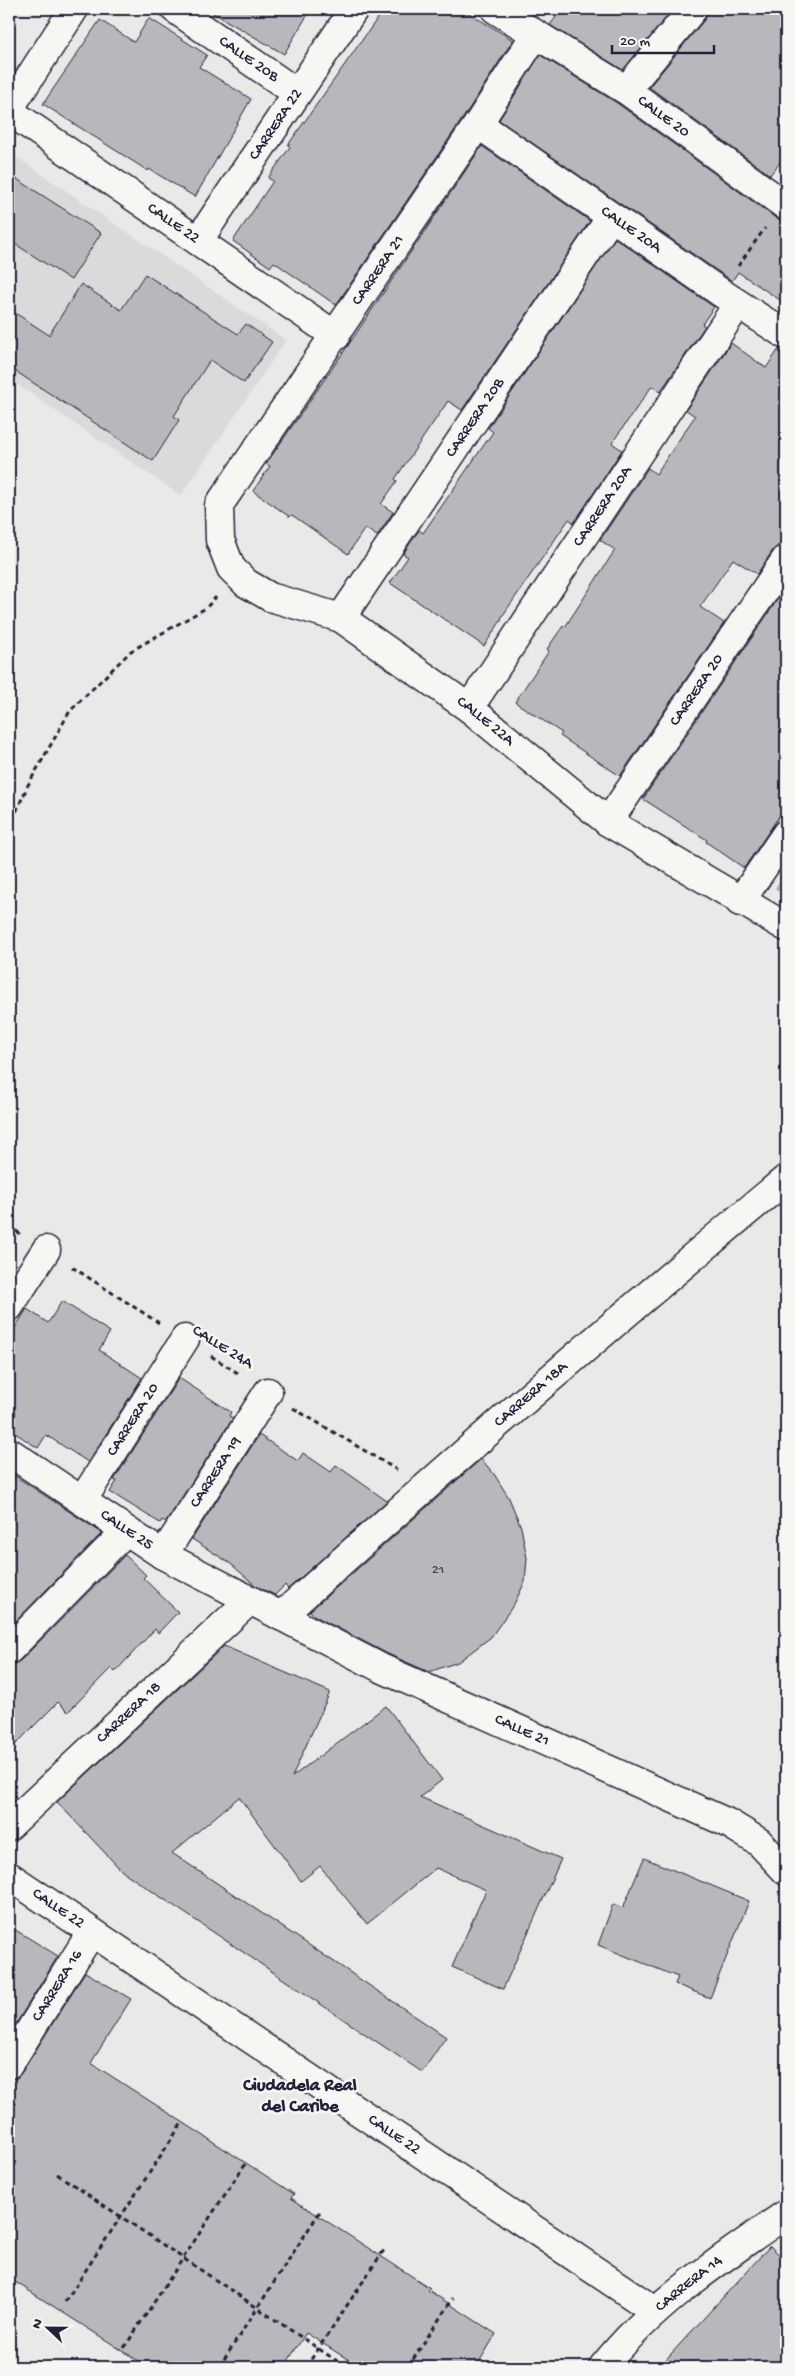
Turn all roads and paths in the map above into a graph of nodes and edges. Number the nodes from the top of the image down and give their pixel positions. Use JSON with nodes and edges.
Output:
{"nodes":[{"id":1,"x":74,"y":9,"type":"edge"},
{"id":2,"x":174,"y":9,"type":"edge"},
{"id":3,"x":354,"y":9,"type":"edge"},
{"id":4,"x":495,"y":9,"type":"edge"},
{"id":5,"x":693,"y":9,"type":"edge"},
{"id":6,"x":534,"y":22,"type":"edge"},
{"id":7,"x":626,"y":90,"type":"junction"},
{"id":8,"x":297,"y":93,"type":"junction"},
{"id":9,"x":9,"y":110,"type":"edge"},
{"id":10,"x":478,"y":124,"type":"junction"},
{"id":11,"x":782,"y":196,"type":"edge"},
{"id":12,"x":611,"y":217,"type":"junction"},
{"id":13,"x":198,"y":241,"type":"junction"},
{"id":14,"x":729,"y":298,"type":"junction"},
{"id":15,"x":786,"y":335,"type":"edge"},
{"id":16,"x":336,"y":336,"type":"junction"},
{"id":17,"x":219,"y":505,"type":"joint"},
{"id":18,"x":786,"y":559,"type":"edge"},
{"id":19,"x":231,"y":568,"type":"junction"},
{"id":20,"x":340,"y":618,"type":"junction"},
{"id":21,"x":469,"y":708,"type":"junction"},
{"id":22,"x":608,"y":822,"type":"junction"},
{"id":23,"x":9,"y":828,"type":"edge"},
{"id":24,"x":786,"y":834,"type":"edge"},
{"id":25,"x":740,"y":902,"type":"junction"},
{"id":26,"x":786,"y":927,"type":"edge"},
{"id":27,"x":786,"y":1178,"type":"edge"},
{"id":28,"x":9,"y":1225,"type":"edge"},
{"id":29,"x":46,"y":1250,"type":"junction"},
{"id":30,"x":9,"y":1307,"type":"edge"},
{"id":31,"x":185,"y":1339,"type":"junction"},
{"id":32,"x":268,"y":1392,"type":"junction"},
{"id":33,"x":9,"y":1452,"type":"edge"},
{"id":34,"x":424,"y":1487,"type":"junction"},
{"id":35,"x":82,"y":1501,"type":"junction"},
{"id":36,"x":126,"y":1532,"type":"junction"},
{"id":37,"x":163,"y":1555,"type":"junction"},
{"id":38,"x":250,"y":1600,"type":"junction"},
{"id":39,"x":281,"y":1616,"type":"junction"},
{"id":40,"x":9,"y":1650,"type":"edge"},
{"id":41,"x":9,"y":1826,"type":"edge"},
{"id":42,"x":786,"y":1872,"type":"edge"},
{"id":43,"x":9,"y":1876,"type":"edge"},
{"id":44,"x":91,"y":1933,"type":"junction"},
{"id":45,"x":9,"y":2064,"type":"edge"},
{"id":46,"x":182,"y":2123,"type":"dead end"},
{"id":47,"x":244,"y":2164,"type":"dead end"},
{"id":48,"x":57,"y":2174,"type":"dead end"},
{"id":49,"x":321,"y":2210,"type":"dead end"},
{"id":50,"x":786,"y":2214,"type":"edge"},
{"id":51,"x":121,"y":2217,"type":"junction"},
{"id":52,"x":384,"y":2250,"type":"dead end"},
{"id":53,"x":183,"y":2258,"type":"junction"},
{"id":54,"x":453,"y":2298,"type":"dead end"},
{"id":55,"x":65,"y":2302,"type":"dead end"},
{"id":56,"x":258,"y":2308,"type":"junction"},
{"id":57,"x":655,"y":2311,"type":"junction"},
{"id":58,"x":124,"y":2348,"type":"dead end"},
{"id":59,"x":318,"y":2348,"type":"junction"},
{"id":60,"x":613,"y":2364,"type":"edge"},
{"id":61,"x":218,"y":2367,"type":"edge"},
{"id":62,"x":306,"y":2367,"type":"edge"},
{"id":63,"x":346,"y":2367,"type":"edge"},
{"id":64,"x":408,"y":2367,"type":"edge"}],
"edges":[{"from":1,"to":9,"type":"street"},
{"from":2,"to":8,"type":"street","name":"CALLE 20B"},
{"from":3,"to":8,"type":"street","name":"CARRERA 22"},
{"from":4,"to":6,"type":"street"},
{"from":5,"to":7,"type":"street"},
{"from":6,"to":7,"type":"street","name":"CALLE 20"},
{"from":6,"to":10,"type":"street","name":"CARRERA 21"},
{"from":7,"to":11,"type":"street","name":"CALLE 20"},
{"from":8,"to":13,"type":"street","name":"CARRERA 22"},
{"from":9,"to":13,"type":"street","name":"CALLE 22"},
{"from":10,"to":12,"type":"street","name":"CALLE 20A"},
{"from":10,"to":16,"type":"street","name":"CARRERA 21"},
{"from":11,"to":14,"type":"path"},
{"from":12,"to":14,"type":"street","name":"CALLE 20A"},
{"from":12,"to":20,"type":"street","name":"CARRERA 20B"},
{"from":13,"to":16,"type":"street","name":"CALLE 22"},
{"from":14,"to":15,"type":"street","name":"CALLE 20A"},
{"from":14,"to":21,"type":"street","name":"CARRERA 20A"},
{"from":16,"to":17,"type":"street","name":"CARRERA 21"},
{"from":17,"to":19,"type":"street","name":"CALLE 22A"},
{"from":18,"to":22,"type":"street","name":"CARRERA 20"},
{"from":19,"to":20,"type":"street","name":"CALLE 22A"},
{"from":19,"to":23,"type":"path"},
{"from":20,"to":21,"type":"street","name":"CALLE 22A"},
{"from":21,"to":22,"type":"street","name":"CALLE 22A"},
{"from":22,"to":25,"type":"street","name":"CALLE 22A"},
{"from":24,"to":25,"type":"street"},
{"from":25,"to":26,"type":"street","name":"CALLE 22A"},
{"from":27,"to":34,"type":"street","name":"CARRERA 18A"},
{"from":28,"to":29,"type":"path","name":"CALLE 24A"},
{"from":29,"to":30,"type":"street"},
{"from":29,"to":31,"type":"path","name":"CALLE 24A"},
{"from":31,"to":32,"type":"path","name":"CALLE 24A"},
{"from":31,"to":35,"type":"street","name":"CARRERA 20"},
{"from":32,"to":34,"type":"path","name":"CALLE 24A"},
{"from":32,"to":37,"type":"street","name":"CARRERA 19"},
{"from":33,"to":35,"type":"street","name":"CALLE 25"},
{"from":34,"to":39,"type":"street","name":"CARRERA 18A"},
{"from":35,"to":36,"type":"street","name":"CALLE 25"},
{"from":36,"to":37,"type":"street","name":"CALLE 25"},
{"from":36,"to":40,"type":"street"},
{"from":37,"to":38,"type":"street","name":"CALLE 25"},
{"from":38,"to":39,"type":"street","name":"CALLE 21"},
{"from":38,"to":41,"type":"street","name":"CARRERA 18"},
{"from":39,"to":42,"type":"street","name":"CALLE 21"},
{"from":43,"to":44,"type":"street","name":"CALLE 22"},
{"from":44,"to":45,"type":"street","name":"CARRERA 16"},
{"from":44,"to":57,"type":"street","name":"CALLE 22"},
{"from":46,"to":51,"type":"path"},
{"from":47,"to":53,"type":"path"},
{"from":48,"to":51,"type":"path"},
{"from":49,"to":56,"type":"path"},
{"from":50,"to":57,"type":"street","name":"CARRERA 14"},
{"from":51,"to":53,"type":"path"},
{"from":51,"to":55,"type":"path"},
{"from":52,"to":59,"type":"path"},
{"from":53,"to":56,"type":"path"},
{"from":53,"to":58,"type":"path"},
{"from":54,"to":64,"type":"path"},
{"from":56,"to":59,"type":"path"},
{"from":56,"to":61,"type":"path"},
{"from":57,"to":60,"type":"street","name":"CARRERA 14"},
{"from":59,"to":62,"type":"path"},
{"from":59,"to":63,"type":"path"}]}
